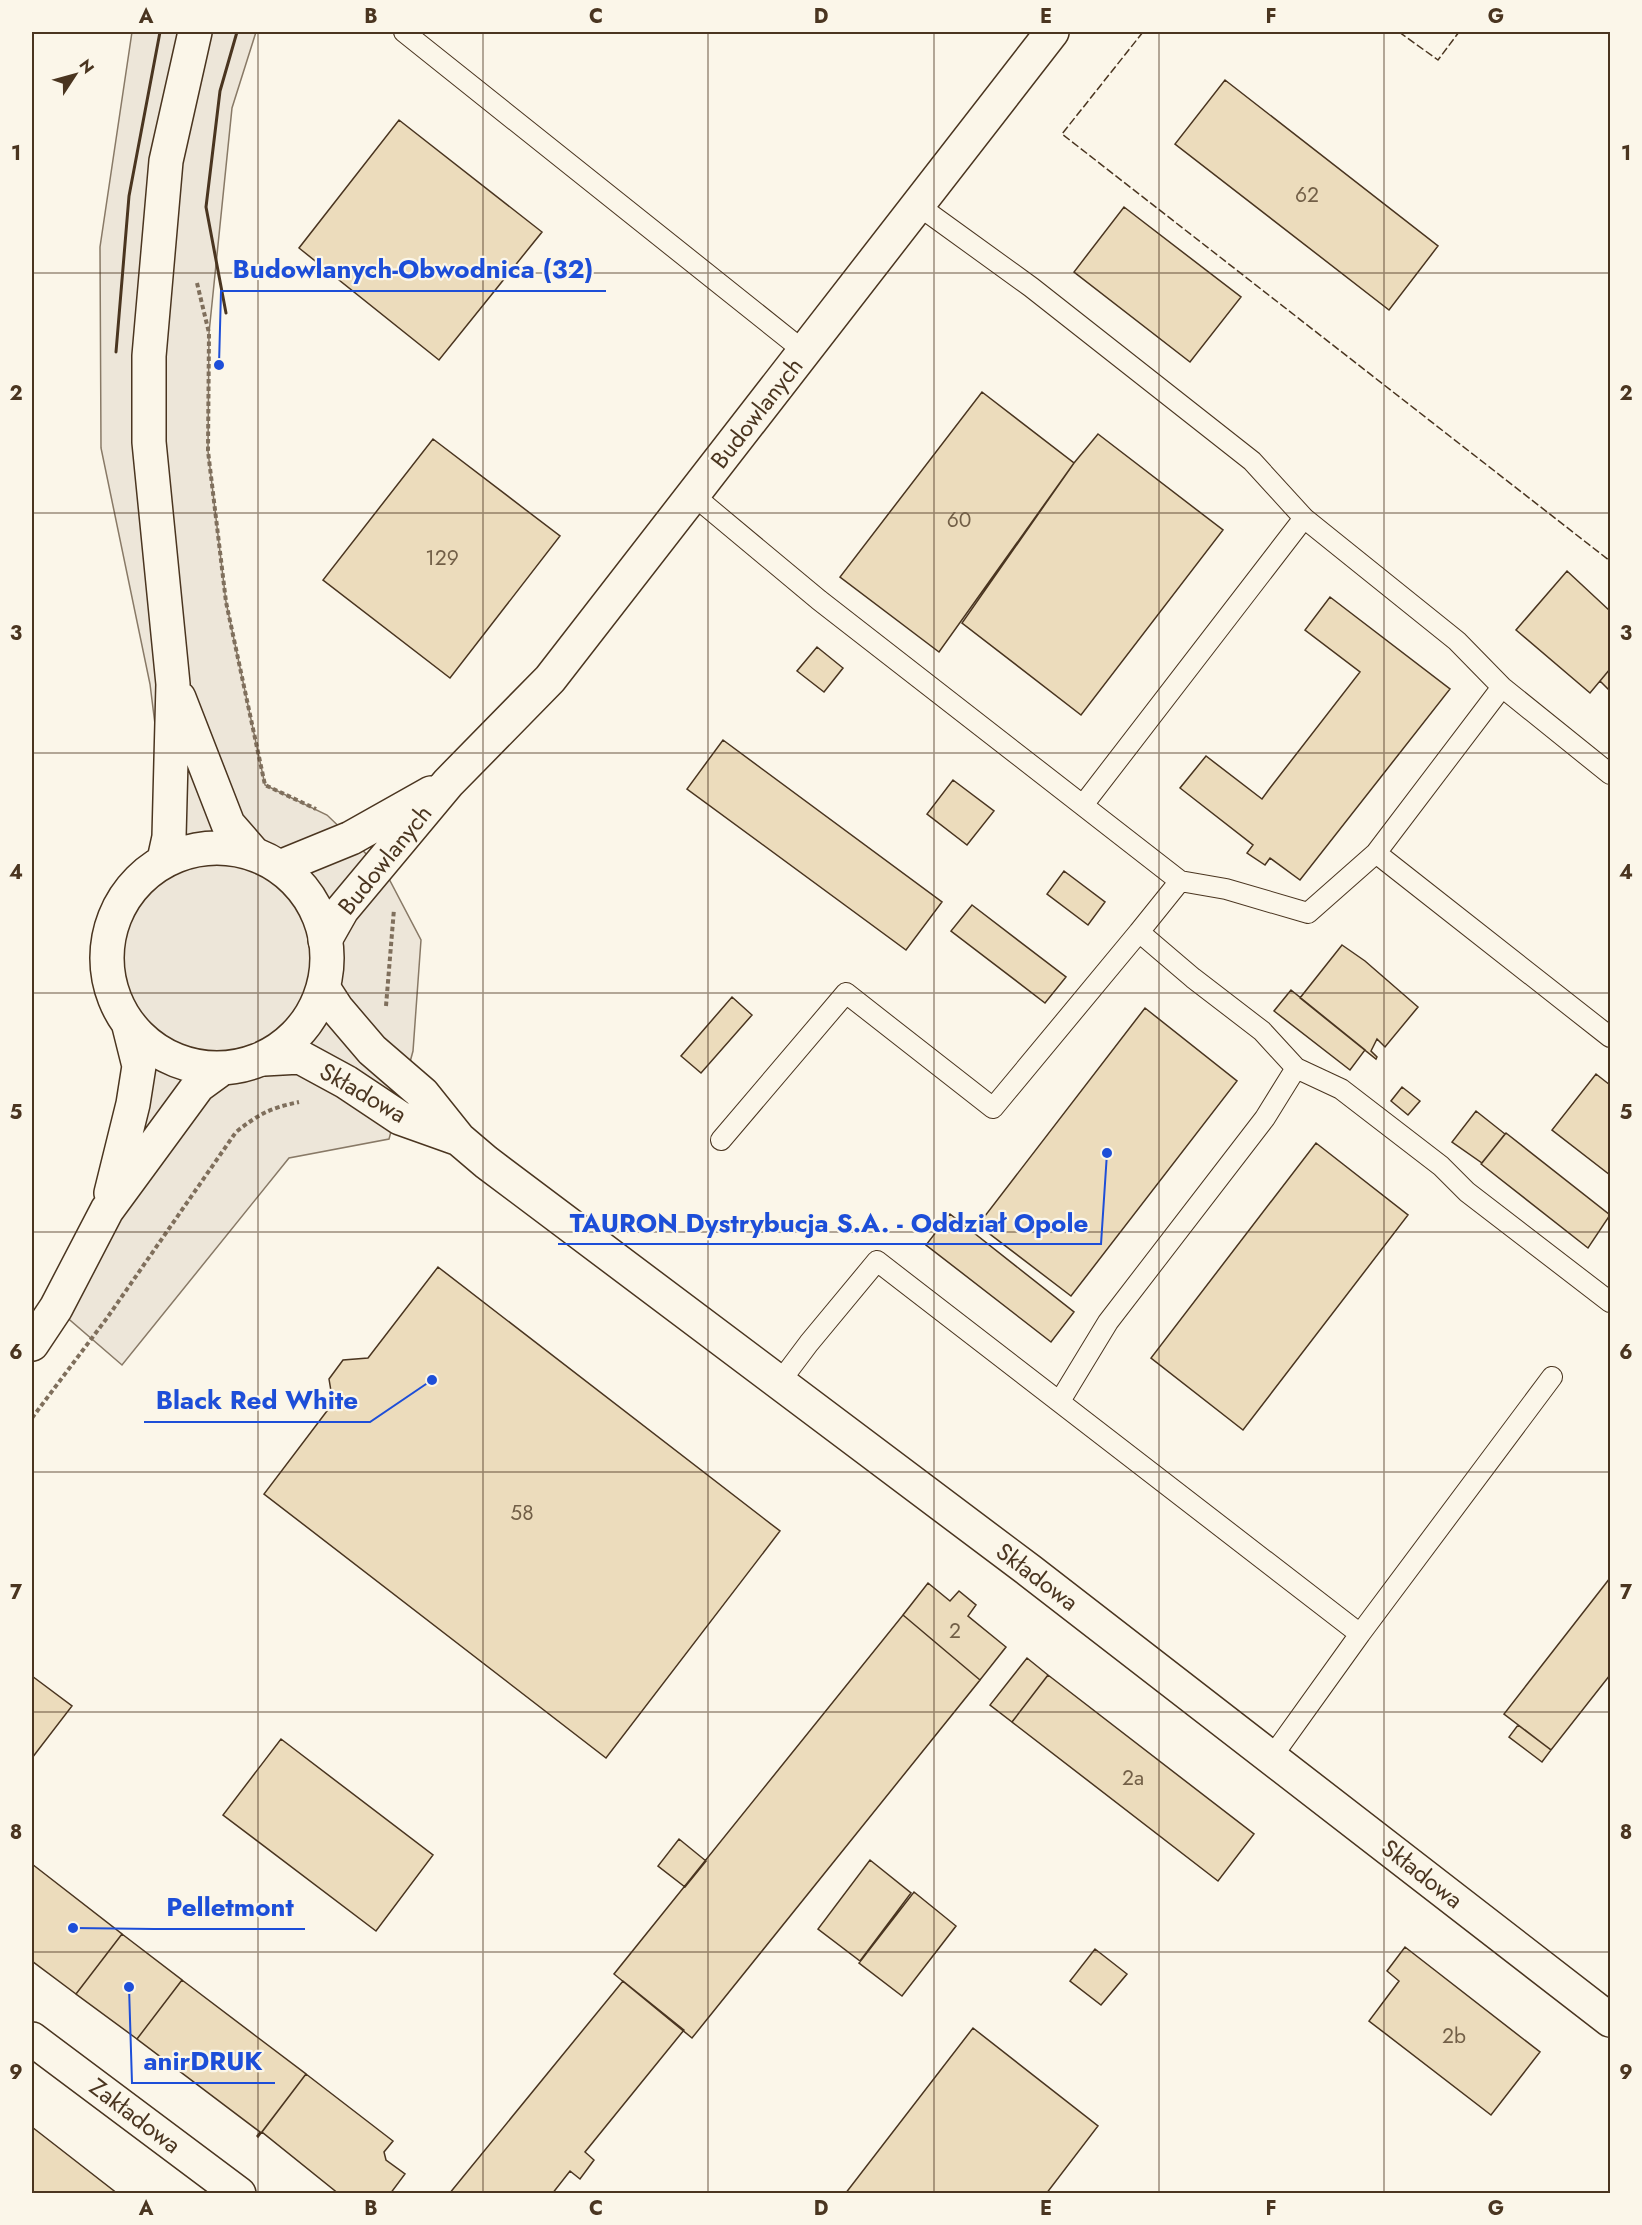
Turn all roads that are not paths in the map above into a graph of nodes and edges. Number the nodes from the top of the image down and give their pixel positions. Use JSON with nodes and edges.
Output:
{"nodes":[{"id":1,"x":195,"y":32,"type":"edge"},
{"id":2,"x":404,"y":32,"type":"edge"},
{"id":3,"x":1052,"y":32,"type":"edge"},
{"id":4,"x":919,"y":206,"type":"junction"},
{"id":5,"x":805,"y":352,"type":"junction"},
{"id":6,"x":693,"y":495,"type":"junction"},
{"id":7,"x":1304,"y":518,"type":"junction"},
{"id":8,"x":173,"y":684,"type":"junction"},
{"id":9,"x":1502,"y":687,"type":"junction"},
{"id":10,"x":1611,"y":774,"type":"edge"},
{"id":11,"x":448,"y":783,"type":"junction"},
{"id":12,"x":1083,"y":805,"type":"junction"},
{"id":13,"x":1376,"y":853,"type":"junction"},
{"id":14,"x":164,"y":860,"type":"junction"},
{"id":15,"x":267,"y":860,"type":"junction"},
{"id":16,"x":1180,"y":881,"type":"junction"},
{"id":17,"x":1139,"y":932,"type":"junction"},
{"id":18,"x":325,"y":940,"type":"junction"},
{"id":19,"x":324,"y":989,"type":"junction"},
{"id":20,"x":129,"y":1026,"type":"junction"},
{"id":21,"x":1611,"y":1037,"type":"edge"},
{"id":22,"x":264,"y":1059,"type":"junction"},
{"id":23,"x":1296,"y":1068,"type":"junction"},
{"id":24,"x":220,"y":1070,"type":"junction"},
{"id":25,"x":459,"y":1139,"type":"junction"},
{"id":26,"x":721,"y":1140,"type":"dead end"},
{"id":27,"x":107,"y":1210,"type":"junction"},
{"id":28,"x":1611,"y":1302,"type":"edge"},
{"id":29,"x":32,"y":1344,"type":"edge"},
{"id":30,"x":1552,"y":1377,"type":"dead end"},
{"id":31,"x":779,"y":1383,"type":"junction"},
{"id":32,"x":1060,"y":1401,"type":"junction"},
{"id":33,"x":1360,"y":1634,"type":"junction"},
{"id":34,"x":1271,"y":1758,"type":"junction"},
{"id":35,"x":1611,"y":2020,"type":"edge"},
{"id":36,"x":32,"y":2039,"type":"edge"},
{"id":37,"x":239,"y":2193,"type":"edge"}],
"edges":[{"from":1,"to":8,"type":"street"},
{"from":2,"to":5,"type":"lane"},
{"from":3,"to":4,"type":"street","name":"Budowlanych"},
{"from":4,"to":5,"type":"street","name":"Budowlanych"},
{"from":4,"to":7,"type":"lane"},
{"from":5,"to":6,"type":"street","name":"Budowlanych"},
{"from":6,"to":11,"type":"street","name":"Budowlanych"},
{"from":6,"to":12,"type":"lane"},
{"from":7,"to":9,"type":"lane"},
{"from":7,"to":12,"type":"lane"},
{"from":8,"to":14,"type":"street"},
{"from":8,"to":15,"type":"street"},
{"from":9,"to":10,"type":"lane"},
{"from":9,"to":13,"type":"lane"},
{"from":11,"to":15,"type":"street","name":"Budowlanych"},
{"from":11,"to":18,"type":"street","name":"Budowlanych"},
{"from":12,"to":16,"type":"lane"},
{"from":13,"to":16,"type":"lane"},
{"from":13,"to":21,"type":"lane"},
{"from":14,"to":15,"type":"street"},
{"from":14,"to":20,"type":"street"},
{"from":15,"to":18,"type":"street"},
{"from":16,"to":17,"type":"lane"},
{"from":17,"to":23,"type":"lane"},
{"from":17,"to":26,"type":"lane"},
{"from":18,"to":19,"type":"street"},
{"from":19,"to":22,"type":"street"},
{"from":19,"to":25,"type":"street","name":"Składowa"},
{"from":20,"to":24,"type":"street"},
{"from":20,"to":27,"type":"street"},
{"from":22,"to":24,"type":"street"},
{"from":22,"to":25,"type":"street","name":"Składowa"},
{"from":23,"to":28,"type":"lane"},
{"from":23,"to":32,"type":"lane"},
{"from":24,"to":27,"type":"street"},
{"from":25,"to":31,"type":"street","name":"Składowa"},
{"from":27,"to":29,"type":"street"},
{"from":30,"to":33,"type":"lane"},
{"from":31,"to":32,"type":"lane"},
{"from":31,"to":34,"type":"street","name":"Składowa"},
{"from":32,"to":33,"type":"lane"},
{"from":33,"to":34,"type":"lane"},
{"from":34,"to":35,"type":"street","name":"Składowa"},
{"from":36,"to":37,"type":"street","name":"Zakładowa"}]}
